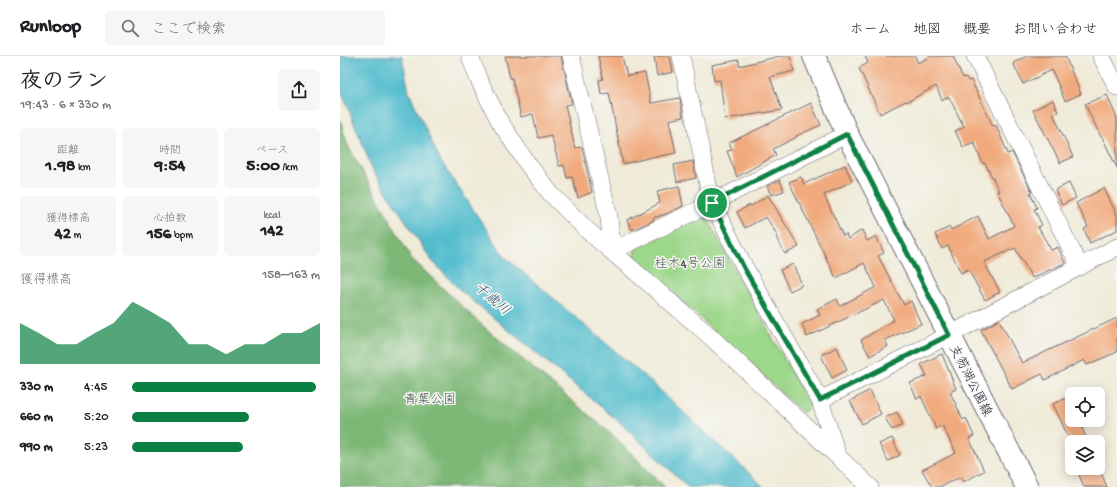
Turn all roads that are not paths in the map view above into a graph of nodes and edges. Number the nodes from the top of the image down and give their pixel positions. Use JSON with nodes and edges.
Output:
{"nodes":[{"id":1,"x":470,"y":56,"type":"edge"},
{"id":2,"x":571,"y":56,"type":"edge"},
{"id":3,"x":681,"y":56,"type":"edge"},
{"id":4,"x":814,"y":56,"type":"edge"},
{"id":5,"x":975,"y":56,"type":"edge"},
{"id":6,"x":1101,"y":56,"type":"edge"},
{"id":7,"x":1117,"y":87,"type":"edge"},
{"id":8,"x":847,"y":134,"type":"junction"},
{"id":9,"x":712,"y":203,"type":"junction"},
{"id":10,"x":1117,"y":247,"type":"edge"},
{"id":11,"x":612,"y":251,"type":"junction"},
{"id":12,"x":1080,"y":267,"type":"junction"},
{"id":13,"x":949,"y":335,"type":"junction"},
{"id":14,"x":820,"y":400,"type":"junction"},
{"id":15,"x":838,"y":456,"type":"junction"},
{"id":16,"x":870,"y":487,"type":"edge"},
{"id":17,"x":1027,"y":487,"type":"edge"}],
"edges":[{"from":1,"to":11,"type":"street"},
{"from":2,"to":11,"type":"street"},
{"from":3,"to":9,"type":"street"},
{"from":4,"to":8,"type":"main road","name":"支笏湖公園線"},
{"from":5,"to":12,"type":"street"},
{"from":6,"to":7,"type":"street"},
{"from":8,"to":9,"type":"street"},
{"from":8,"to":13,"type":"main road","name":"支笏湖公園線"},
{"from":9,"to":11,"type":"street"},
{"from":9,"to":14,"type":"street"},
{"from":10,"to":12,"type":"street"},
{"from":11,"to":15,"type":"street"},
{"from":12,"to":13,"type":"street"},
{"from":13,"to":14,"type":"street"},
{"from":13,"to":17,"type":"main road","name":"支笏湖公園線"},
{"from":14,"to":15,"type":"street"},
{"from":15,"to":16,"type":"street"}]}
